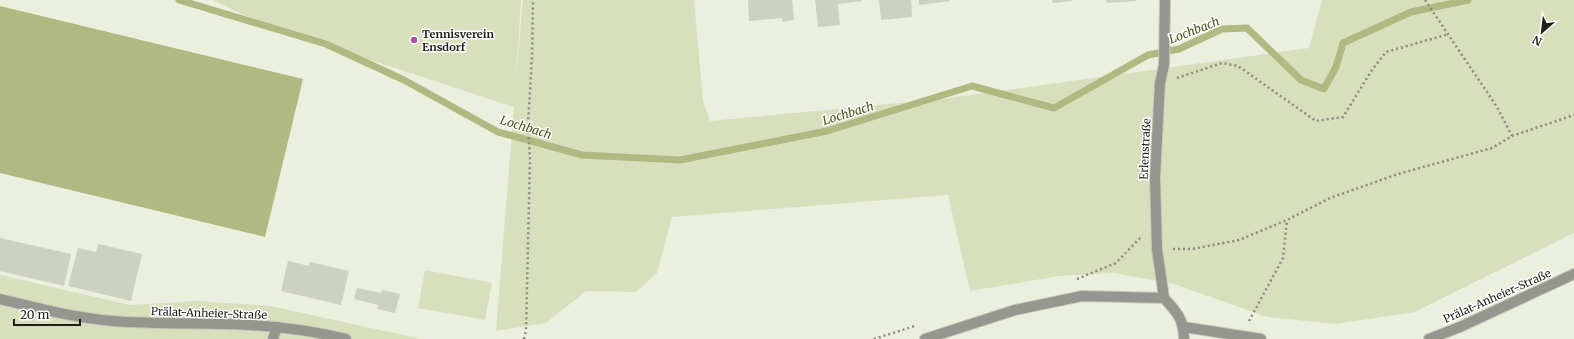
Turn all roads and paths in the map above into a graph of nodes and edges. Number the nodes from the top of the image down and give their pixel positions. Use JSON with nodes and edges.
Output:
{"nodes":[{"id":1,"x":533,"y":0,"type":"edge"},
{"id":2,"x":1166,"y":0,"type":"edge"},
{"id":3,"x":1426,"y":2,"type":"edge"},
{"id":4,"x":1449,"y":34,"type":"junction"},
{"id":5,"x":1160,"y":83,"type":"junction"},
{"id":6,"x":1574,"y":115,"type":"edge"},
{"id":7,"x":1512,"y":136,"type":"junction"},
{"id":8,"x":1155,"y":216,"type":"junction"},
{"id":9,"x":1287,"y":220,"type":"junction"},
{"id":10,"x":1157,"y":249,"type":"junction"},
{"id":11,"x":1574,"y":274,"type":"edge"},
{"id":12,"x":1076,"y":279,"type":"dead end"},
{"id":13,"x":1164,"y":298,"type":"junction"},
{"id":14,"x":0,"y":299,"type":"edge"},
{"id":15,"x":919,"y":324,"type":"dead end"},
{"id":16,"x":277,"y":327,"type":"junction"},
{"id":17,"x":1184,"y":327,"type":"junction"},
{"id":18,"x":1242,"y":335,"type":"junction"},
{"id":19,"x":273,"y":339,"type":"edge"},
{"id":20,"x":346,"y":339,"type":"edge"},
{"id":21,"x":524,"y":339,"type":"edge"},
{"id":22,"x":874,"y":339,"type":"edge"},
{"id":23,"x":925,"y":339,"type":"edge"},
{"id":24,"x":1184,"y":339,"type":"edge"},
{"id":25,"x":1261,"y":339,"type":"edge"},
{"id":26,"x":1429,"y":339,"type":"edge"}],
"edges":[{"from":1,"to":21,"type":"path"},
{"from":2,"to":5,"type":"street","name":"Erlenstraße"},
{"from":3,"to":4,"type":"path"},
{"from":4,"to":5,"type":"path"},
{"from":4,"to":7,"type":"path"},
{"from":5,"to":8,"type":"street","name":"Erlenstraße"},
{"from":6,"to":7,"type":"path"},
{"from":7,"to":9,"type":"path"},
{"from":8,"to":10,"type":"street","name":"Erlenstraße"},
{"from":8,"to":12,"type":"path"},
{"from":9,"to":10,"type":"path"},
{"from":9,"to":18,"type":"path"},
{"from":10,"to":13,"type":"street","name":"Erlenstraße"},
{"from":11,"to":26,"type":"street","name":"Prälat-Anheier-Straße"},
{"from":13,"to":17,"type":"street"},
{"from":13,"to":23,"type":"street"},
{"from":14,"to":16,"type":"street","name":"Prälat-Anheier-Straße"},
{"from":15,"to":22,"type":"path"},
{"from":16,"to":19,"type":"street"},
{"from":16,"to":20,"type":"street","name":"Prälat-Anheier-Straße"},
{"from":17,"to":18,"type":"street"},
{"from":17,"to":24,"type":"street"},
{"from":18,"to":25,"type":"street"}]}
